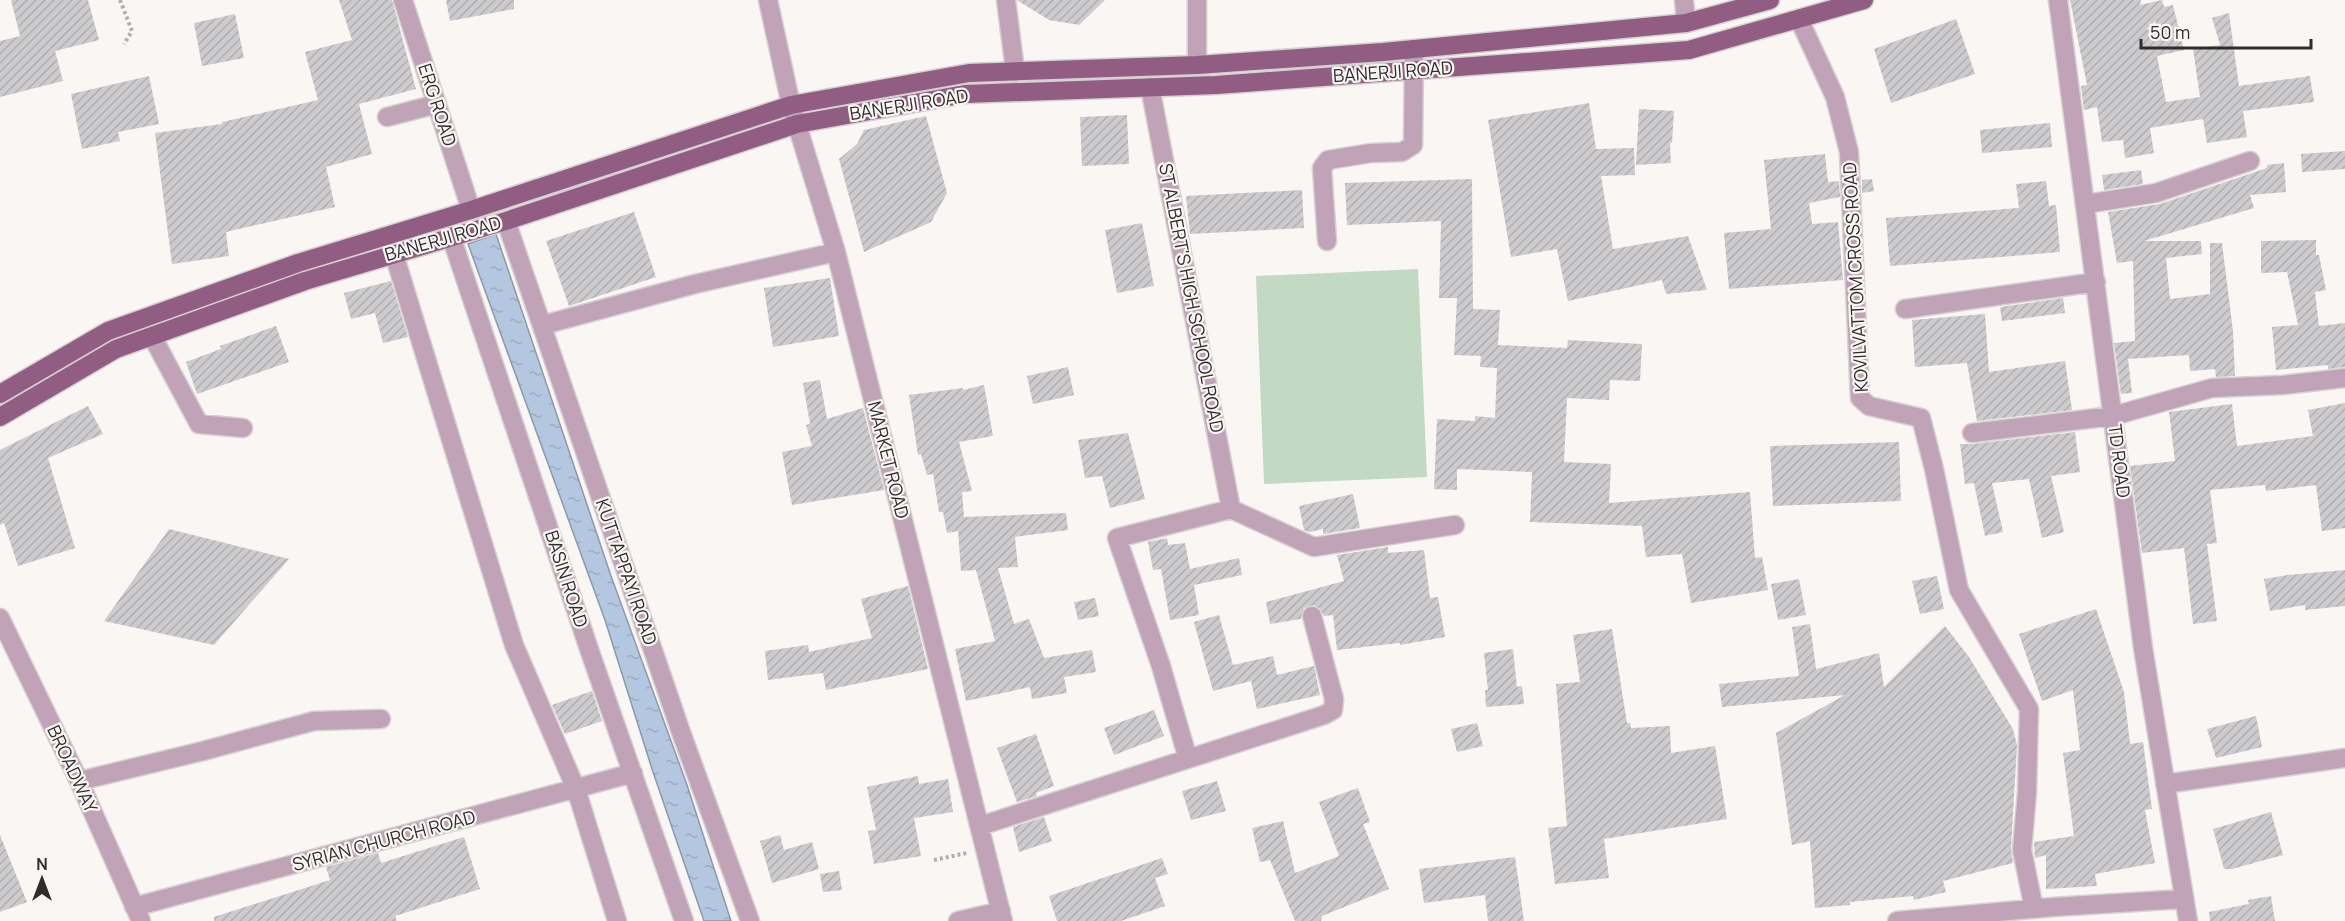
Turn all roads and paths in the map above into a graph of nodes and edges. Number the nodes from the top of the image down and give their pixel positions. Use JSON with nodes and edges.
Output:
{"nodes":[{"id":1,"x":120,"y":0,"type":"edge"},
{"id":2,"x":403,"y":0,"type":"edge"},
{"id":3,"x":768,"y":0,"type":"edge"},
{"id":4,"x":1006,"y":0,"type":"edge"},
{"id":5,"x":1197,"y":0,"type":"edge"},
{"id":6,"x":1684,"y":0,"type":"edge"},
{"id":7,"x":1770,"y":0,"type":"edge"},
{"id":8,"x":1864,"y":0,"type":"edge"},
{"id":9,"x":2058,"y":0,"type":"edge"},
{"id":10,"x":1799,"y":19,"type":"junction"},
{"id":11,"x":1686,"y":23,"type":"junction"},
{"id":12,"x":124,"y":44,"type":"dead end"},
{"id":13,"x":1414,"y":49,"type":"junction"},
{"id":14,"x":1197,"y":65,"type":"junction"},
{"id":15,"x":1015,"y":70,"type":"junction"},
{"id":16,"x":1415,"y":70,"type":"junction"},
{"id":17,"x":1150,"y":87,"type":"junction"},
{"id":18,"x":437,"y":104,"type":"junction"},
{"id":19,"x":791,"y":105,"type":"junction"},
{"id":20,"x":387,"y":117,"type":"dead end"},
{"id":21,"x":797,"y":124,"type":"junction"},
{"id":22,"x":2250,"y":161,"type":"dead end"},
{"id":23,"x":497,"y":201,"type":"junction"},
{"id":24,"x":2086,"y":204,"type":"junction"},
{"id":25,"x":471,"y":210,"type":"junction"},
{"id":26,"x":444,"y":218,"type":"junction"},
{"id":27,"x":506,"y":221,"type":"junction"},
{"id":28,"x":478,"y":228,"type":"junction"},
{"id":29,"x":451,"y":236,"type":"junction"},
{"id":30,"x":1327,"y":241,"type":"dead end"},
{"id":31,"x":836,"y":252,"type":"junction"},
{"id":32,"x":394,"y":254,"type":"junction"},
{"id":33,"x":2096,"y":282,"type":"junction"},
{"id":34,"x":1905,"y":309,"type":"dead end"},
{"id":35,"x":543,"y":325,"type":"junction"},
{"id":36,"x":152,"y":336,"type":"junction"},
{"id":37,"x":2345,"y":378,"type":"edge"},
{"id":38,"x":0,"y":394,"type":"edge"},
{"id":39,"x":2113,"y":416,"type":"junction"},
{"id":40,"x":0,"y":417,"type":"edge"},
{"id":41,"x":243,"y":428,"type":"dead end"},
{"id":42,"x":1972,"y":433,"type":"dead end"},
{"id":43,"x":1231,"y":509,"type":"junction"},
{"id":44,"x":1455,"y":525,"type":"dead end"},
{"id":45,"x":1312,"y":616,"type":"dead end"},
{"id":46,"x":0,"y":618,"type":"edge"},
{"id":47,"x":381,"y":719,"type":"dead end"},
{"id":48,"x":2345,"y":758,"type":"edge"},
{"id":49,"x":1188,"y":759,"type":"junction"},
{"id":50,"x":633,"y":773,"type":"junction"},
{"id":51,"x":79,"y":781,"type":"junction"},
{"id":52,"x":2165,"y":784,"type":"junction"},
{"id":53,"x":576,"y":789,"type":"junction"},
{"id":54,"x":980,"y":826,"type":"junction"},
{"id":55,"x":985,"y":849,"type":"junction"},
{"id":56,"x":934,"y":860,"type":"dead end"},
{"id":57,"x":2184,"y":899,"type":"junction"},
{"id":58,"x":2034,"y":909,"type":"junction"},
{"id":59,"x":138,"y":914,"type":"edge"},
{"id":60,"x":2054,"y":914,"type":"edge"},
{"id":61,"x":1002,"y":916,"type":"edge"},
{"id":62,"x":617,"y":921,"type":"edge"},
{"id":63,"x":684,"y":921,"type":"edge"},
{"id":64,"x":750,"y":921,"type":"edge"},
{"id":65,"x":958,"y":921,"type":"edge"},
{"id":66,"x":1897,"y":921,"type":"edge"},
{"id":67,"x":2188,"y":921,"type":"edge"}],
"edges":[{"from":1,"to":12,"type":"path"},
{"from":2,"to":18,"type":"street","name":"ERG ROAD"},
{"from":3,"to":19,"type":"street","name":"MARKET ROAD"},
{"from":4,"to":15,"type":"street"},
{"from":5,"to":14,"type":"street"},
{"from":6,"to":11,"type":"street"},
{"from":7,"to":11,"type":"main road","name":"BANERJI ROAD"},
{"from":8,"to":10,"type":"main road","name":"BANERJI ROAD"},
{"from":9,"to":24,"type":"street","name":"TD ROAD"},
{"from":10,"to":16,"type":"main road","name":"BANERJI ROAD"},
{"from":10,"to":58,"type":"street","name":"KOVILVATTOM CROSS ROAD"},
{"from":11,"to":13,"type":"main road","name":"BANERJI ROAD"},
{"from":13,"to":14,"type":"main road","name":"BANERJI ROAD"},
{"from":13,"to":16,"type":"street"},
{"from":14,"to":15,"type":"main road","name":"BANERJI ROAD"},
{"from":15,"to":19,"type":"main road","name":"BANERJI ROAD"},
{"from":16,"to":17,"type":"main road","name":"BANERJI ROAD"},
{"from":16,"to":30,"type":"street"},
{"from":17,"to":21,"type":"main road","name":"BANERJI ROAD"},
{"from":17,"to":43,"type":"street","name":"ST ALBERT'S HIGH SCHOOL ROAD"},
{"from":18,"to":20,"type":"street"},
{"from":18,"to":25,"type":"street","name":"ERG ROAD"},
{"from":19,"to":21,"type":"street","name":"MARKET ROAD"},
{"from":19,"to":23,"type":"main road","name":"BANERJI ROAD"},
{"from":21,"to":27,"type":"main road","name":"BANERJI ROAD"},
{"from":21,"to":31,"type":"street","name":"MARKET ROAD"},
{"from":22,"to":24,"type":"street"},
{"from":23,"to":25,"type":"main road","name":"BANERJI ROAD"},
{"from":23,"to":27,"type":"main road"},
{"from":24,"to":33,"type":"street","name":"TD ROAD"},
{"from":25,"to":26,"type":"main road","name":"BANERJI ROAD"},
{"from":25,"to":28,"type":"main road"},
{"from":26,"to":29,"type":"main road"},
{"from":26,"to":38,"type":"main road","name":"BANERJI ROAD"},
{"from":27,"to":28,"type":"main road","name":"BANERJI ROAD"},
{"from":27,"to":35,"type":"street","name":"KUTTAPPAYI ROAD"},
{"from":28,"to":29,"type":"main road","name":"BANERJI ROAD"},
{"from":29,"to":32,"type":"main road","name":"BANERJI ROAD"},
{"from":29,"to":50,"type":"street","name":"BASIN ROAD"},
{"from":31,"to":35,"type":"street"},
{"from":31,"to":54,"type":"street","name":"MARKET ROAD"},
{"from":32,"to":36,"type":"main road","name":"BANERJI ROAD"},
{"from":32,"to":53,"type":"street"},
{"from":33,"to":34,"type":"street"},
{"from":33,"to":39,"type":"street","name":"TD ROAD"},
{"from":35,"to":64,"type":"street","name":"KUTTAPPAYI ROAD"},
{"from":36,"to":40,"type":"main road","name":"BANERJI ROAD"},
{"from":36,"to":41,"type":"street"},
{"from":37,"to":39,"type":"street"},
{"from":39,"to":42,"type":"street"},
{"from":39,"to":52,"type":"street","name":"TD ROAD"},
{"from":43,"to":44,"type":"street"},
{"from":43,"to":49,"type":"street"},
{"from":45,"to":49,"type":"street"},
{"from":46,"to":51,"type":"street","name":"BROADWAY"},
{"from":47,"to":51,"type":"street"},
{"from":48,"to":52,"type":"street"},
{"from":49,"to":54,"type":"street"},
{"from":50,"to":53,"type":"street","name":"SYRIAN CHURCH ROAD"},
{"from":50,"to":63,"type":"street","name":"BASIN ROAD"},
{"from":51,"to":59,"type":"street","name":"BROADWAY"},
{"from":52,"to":57,"type":"street","name":"TD ROAD"},
{"from":53,"to":59,"type":"street","name":"SYRIAN CHURCH ROAD"},
{"from":53,"to":62,"type":"street"},
{"from":54,"to":55,"type":"street","name":"MARKET ROAD"},
{"from":55,"to":56,"type":"path"},
{"from":55,"to":61,"type":"street","name":"MARKET ROAD"},
{"from":57,"to":60,"type":"street"},
{"from":57,"to":67,"type":"street","name":"TD ROAD"},
{"from":58,"to":60,"type":"street"},
{"from":58,"to":66,"type":"street"},
{"from":61,"to":65,"type":"street"}]}
